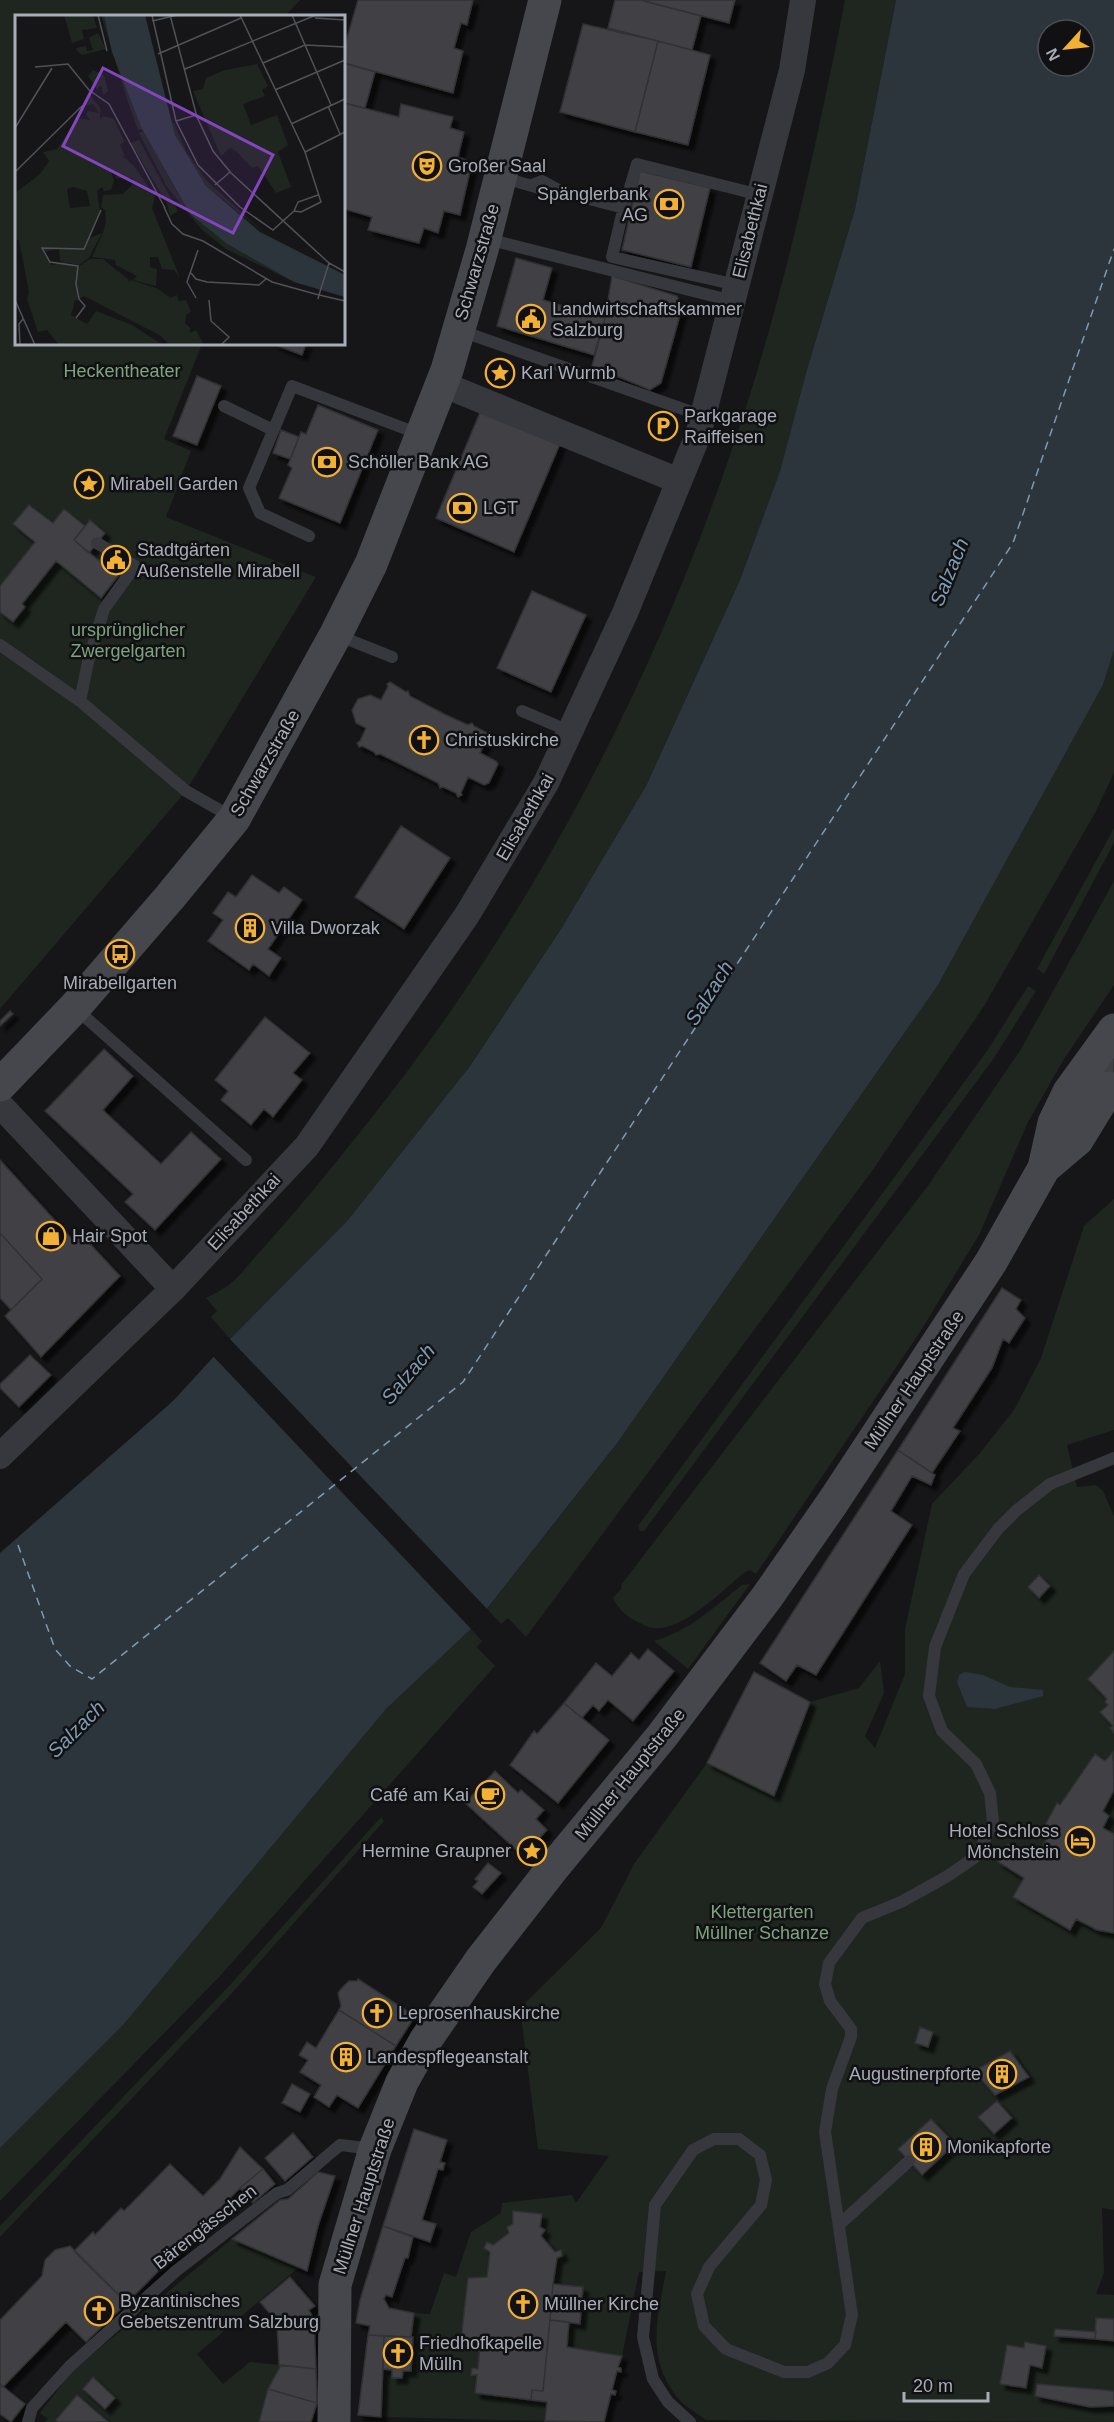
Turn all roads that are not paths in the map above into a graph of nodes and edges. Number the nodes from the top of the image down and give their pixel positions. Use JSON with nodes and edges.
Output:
{"nodes":[{"id":1,"x":545,"y":0,"type":"edge"},
{"id":2,"x":803,"y":0,"type":"edge"},
{"id":3,"x":501,"y":177,"type":"junction"},
{"id":4,"x":760,"y":195,"type":"junction"},
{"id":5,"x":624,"y":206,"type":"junction"},
{"id":6,"x":485,"y":239,"type":"junction"},
{"id":7,"x":735,"y":293,"type":"junction"},
{"id":8,"x":459,"y":330,"type":"junction"},
{"id":9,"x":442,"y":384,"type":"junction"},
{"id":10,"x":224,"y":406,"type":"dead end"},
{"id":11,"x":703,"y":416,"type":"junction"},
{"id":12,"x":273,"y":430,"type":"junction"},
{"id":13,"x":423,"y":435,"type":"junction"},
{"id":14,"x":679,"y":481,"type":"junction"},
{"id":15,"x":309,"y":536,"type":"dead end"},
{"id":16,"x":97,"y":543,"type":"dead end"},
{"id":17,"x":336,"y":634,"type":"junction"},
{"id":18,"x":0,"y":645,"type":"edge"},
{"id":19,"x":392,"y":657,"type":"dead end"},
{"id":20,"x":80,"y":701,"type":"junction"},
{"id":21,"x":522,"y":711,"type":"dead end"},
{"id":22,"x":569,"y":731,"type":"junction"},
{"id":23,"x":234,"y":819,"type":"junction"},
{"id":24,"x":74,"y":1008,"type":"junction"},
{"id":25,"x":1114,"y":1030,"type":"edge"},
{"id":26,"x":0,"y":1085,"type":"edge"},
{"id":27,"x":1109,"y":1088,"type":"dead end"},
{"id":28,"x":0,"y":1105,"type":"edge"},
{"id":29,"x":246,"y":1160,"type":"dead end"},
{"id":30,"x":1044,"y":1168,"type":"junction"},
{"id":31,"x":173,"y":1289,"type":"junction"},
{"id":32,"x":0,"y":1456,"type":"edge"},
{"id":33,"x":1114,"y":1458,"type":"edge"},
{"id":34,"x":375,"y":2149,"type":"junction"},
{"id":35,"x":909,"y":2161,"type":"dead end"},
{"id":36,"x":840,"y":2224,"type":"junction"},
{"id":37,"x":28,"y":2422,"type":"edge"},
{"id":38,"x":334,"y":2422,"type":"edge"},
{"id":39,"x":690,"y":2422,"type":"edge"}],
"edges":[{"from":1,"to":3,"type":"street","name":"Schwarzstraße"},
{"from":2,"to":4,"type":"street","name":"Elisabethkai"},
{"from":3,"to":5,"type":"lane"},
{"from":3,"to":6,"type":"street","name":"Schwarzstraße"},
{"from":4,"to":5,"type":"lane"},
{"from":4,"to":7,"type":"street","name":"Elisabethkai"},
{"from":5,"to":7,"type":"lane"},
{"from":6,"to":7,"type":"lane"},
{"from":6,"to":8,"type":"street","name":"Schwarzstraße"},
{"from":7,"to":11,"type":"street","name":"Elisabethkai"},
{"from":8,"to":9,"type":"street","name":"Schwarzstraße"},
{"from":8,"to":11,"type":"lane"},
{"from":9,"to":13,"type":"street","name":"Schwarzstraße"},
{"from":9,"to":14,"type":"street"},
{"from":10,"to":12,"type":"lane"},
{"from":11,"to":14,"type":"street","name":"Elisabethkai"},
{"from":12,"to":13,"type":"lane"},
{"from":12,"to":15,"type":"lane"},
{"from":13,"to":17,"type":"street","name":"Schwarzstraße"},
{"from":14,"to":22,"type":"street","name":"Elisabethkai"},
{"from":16,"to":20,"type":"lane"},
{"from":17,"to":19,"type":"lane"},
{"from":17,"to":23,"type":"street","name":"Schwarzstraße"},
{"from":18,"to":20,"type":"lane"},
{"from":20,"to":23,"type":"lane"},
{"from":21,"to":22,"type":"lane"},
{"from":22,"to":31,"type":"street","name":"Elisabethkai"},
{"from":23,"to":24,"type":"street","name":"Schwarzstraße"},
{"from":24,"to":26,"type":"street","name":"Schwarzstraße"},
{"from":24,"to":29,"type":"lane"},
{"from":25,"to":30,"type":"street","name":"Müllner Hauptstraße"},
{"from":27,"to":30,"type":"street","name":"Müllner Hauptstraße"},
{"from":28,"to":31,"type":"street"},
{"from":30,"to":34,"type":"street","name":"Müllner Hauptstraße"},
{"from":31,"to":32,"type":"street","name":"Elisabethkai"},
{"from":33,"to":36,"type":"lane"},
{"from":34,"to":37,"type":"lane","name":"Bärengässchen"},
{"from":34,"to":38,"type":"street","name":"Müllner Hauptstraße"},
{"from":35,"to":36,"type":"lane"},
{"from":36,"to":39,"type":"lane"}]}
